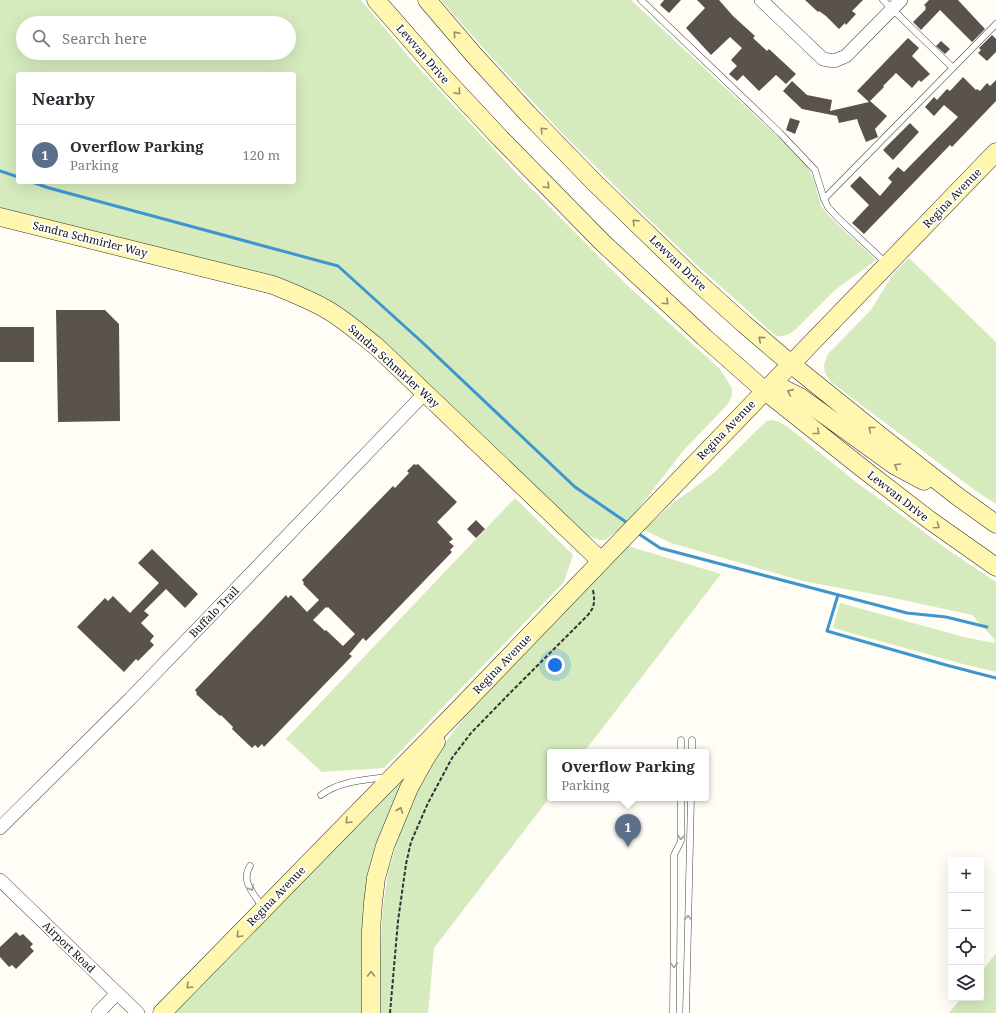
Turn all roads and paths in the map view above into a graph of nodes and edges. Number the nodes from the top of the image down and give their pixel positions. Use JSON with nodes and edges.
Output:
{"nodes":[{"id":1,"x":376,"y":0,"type":"edge"},
{"id":2,"x":427,"y":0,"type":"edge"},
{"id":3,"x":641,"y":0,"type":"edge"},
{"id":4,"x":761,"y":0,"type":"edge"},
{"id":5,"x":892,"y":3,"type":"edge"},
{"id":6,"x":996,"y":24,"type":"edge"},
{"id":7,"x":953,"y":68,"type":"junction"},
{"id":8,"x":996,"y":152,"type":"edge"},
{"id":9,"x":824,"y":200,"type":"junction"},
{"id":10,"x":0,"y":217,"type":"edge"},
{"id":11,"x":887,"y":264,"type":"junction"},
{"id":12,"x":791,"y":364,"type":"junction"},
{"id":13,"x":765,"y":391,"type":"junction"},
{"id":14,"x":425,"y":393,"type":"junction"},
{"id":15,"x":957,"y":496,"type":"junction"},
{"id":16,"x":996,"y":524,"type":"edge"},
{"id":17,"x":601,"y":561,"type":"junction"},
{"id":18,"x":996,"y":567,"type":"edge"},
{"id":19,"x":587,"y":575,"type":"junction"},
{"id":20,"x":458,"y":710,"type":"junction"},
{"id":21,"x":681,"y":740,"type":"dead end"},
{"id":22,"x":692,"y":740,"type":"dead end"},
{"id":23,"x":681,"y":749,"type":"edge"},
{"id":24,"x":692,"y":749,"type":"edge"},
{"id":25,"x":392,"y":776,"type":"junction"},
{"id":26,"x":321,"y":795,"type":"dead end"},
{"id":27,"x":681,"y":801,"type":"edge"},
{"id":28,"x":691,"y":801,"type":"edge"},
{"id":29,"x":0,"y":828,"type":"edge"},
{"id":30,"x":250,"y":866,"type":"dead end"},
{"id":31,"x":0,"y":880,"type":"edge"},
{"id":32,"x":263,"y":909,"type":"junction"},
{"id":33,"x":117,"y":993,"type":"junction"},
{"id":34,"x":98,"y":1013,"type":"edge"},
{"id":35,"x":138,"y":1013,"type":"edge"},
{"id":36,"x":162,"y":1013,"type":"edge"},
{"id":37,"x":371,"y":1013,"type":"edge"},
{"id":38,"x":390,"y":1013,"type":"edge"},
{"id":39,"x":673,"y":1013,"type":"edge"},
{"id":40,"x":686,"y":1013,"type":"edge"}],
"edges":[{"from":1,"to":13,"type":"street","name":"Lewvan Drive","one_way":true},
{"from":12,"to":2,"type":"street","name":"Lewvan Drive","one_way":true},
{"from":3,"to":9,"type":"lane"},
{"from":4,"to":5,"type":"street"},
{"from":5,"to":7,"type":"lane"},
{"from":6,"to":7,"type":"lane"},
{"from":7,"to":9,"type":"lane"},
{"from":8,"to":11,"type":"street","name":"Regina Avenue"},
{"from":9,"to":11,"type":"lane"},
{"from":10,"to":14,"type":"street","name":"Sandra Schmirler Way"},
{"from":11,"to":12,"type":"street","name":"Regina Avenue"},
{"from":12,"to":13,"type":"street","name":"Regina Avenue"},
{"from":15,"to":12,"type":"street","name":"Lewvan Drive","one_way":true},
{"from":15,"to":13,"type":"street","name":"Lewvan Drive","one_way":true},
{"from":13,"to":17,"type":"street","name":"Regina Avenue"},
{"from":13,"to":18,"type":"street","name":"Lewvan Drive","one_way":true},
{"from":14,"to":17,"type":"street","name":"Sandra Schmirler Way"},
{"from":14,"to":29,"type":"street","name":"Buffalo Trail"},
{"from":15,"to":16,"type":"street","name":"Lewvan Drive"},
{"from":17,"to":19,"type":"street","name":"Regina Avenue"},
{"from":19,"to":20,"type":"street","name":"Regina Avenue"},
{"from":19,"to":38,"type":"path"},
{"from":20,"to":25,"type":"street","name":"Regina Avenue"},
{"from":37,"to":20,"type":"street","name":"Regina Avenue","one_way":true},
{"from":21,"to":23,"type":"lane"},
{"from":22,"to":24,"type":"lane"},
{"from":25,"to":26,"type":"lane"},
{"from":25,"to":32,"type":"street","name":"Regina Avenue","one_way":true},
{"from":27,"to":39,"type":"lane","one_way":true},
{"from":40,"to":28,"type":"lane","one_way":true},
{"from":30,"to":32,"type":"lane","one_way":true},
{"from":31,"to":33,"type":"street","name":"Airport Road"},
{"from":32,"to":36,"type":"street","name":"Regina Avenue","one_way":true},
{"from":33,"to":34,"type":"street"},
{"from":33,"to":35,"type":"street","name":"Airport Road"}]}
